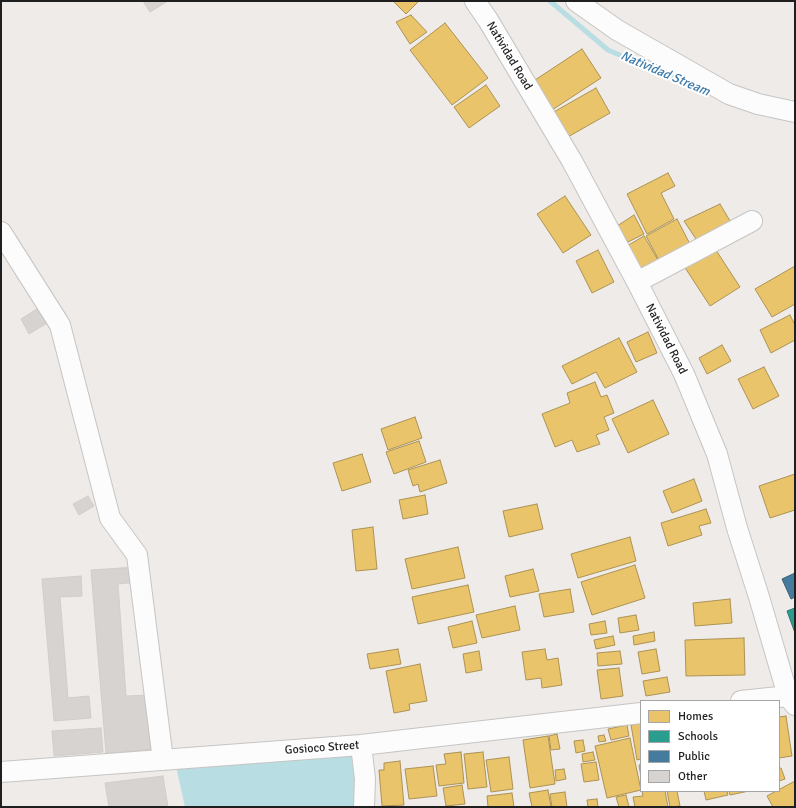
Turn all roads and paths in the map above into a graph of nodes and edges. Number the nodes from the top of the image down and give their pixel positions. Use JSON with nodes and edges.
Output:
{"nodes":[{"id":1,"x":474,"y":1,"type":"edge"},
{"id":2,"x":576,"y":1,"type":"edge"},
{"id":3,"x":795,"y":112,"type":"edge"},
{"id":4,"x":752,"y":221,"type":"dead end"},
{"id":5,"x":1,"y":232,"type":"edge"},
{"id":6,"x":637,"y":282,"type":"junction"},
{"id":7,"x":780,"y":700,"type":"edge"},
{"id":8,"x":792,"y":700,"type":"edge"},
{"id":9,"x":640,"y":712,"type":"edge"},
{"id":10,"x":361,"y":745,"type":"junction"},
{"id":11,"x":163,"y":760,"type":"junction"},
{"id":12,"x":1,"y":772,"type":"edge"},
{"id":13,"x":364,"y":807,"type":"edge"}],
"edges":[{"from":1,"to":6,"type":"street","name":"Natividad Road"},
{"from":2,"to":3,"type":"street"},
{"from":4,"to":6,"type":"street"},
{"from":5,"to":11,"type":"street"},
{"from":6,"to":8,"type":"street","name":"Natividad Road"},
{"from":7,"to":8,"type":"street"},
{"from":9,"to":10,"type":"street","name":"Gosioco Street"},
{"from":10,"to":11,"type":"street","name":"Gosioco Street"},
{"from":10,"to":13,"type":"street"},
{"from":11,"to":12,"type":"street","name":"Gosioco Street"}]}
